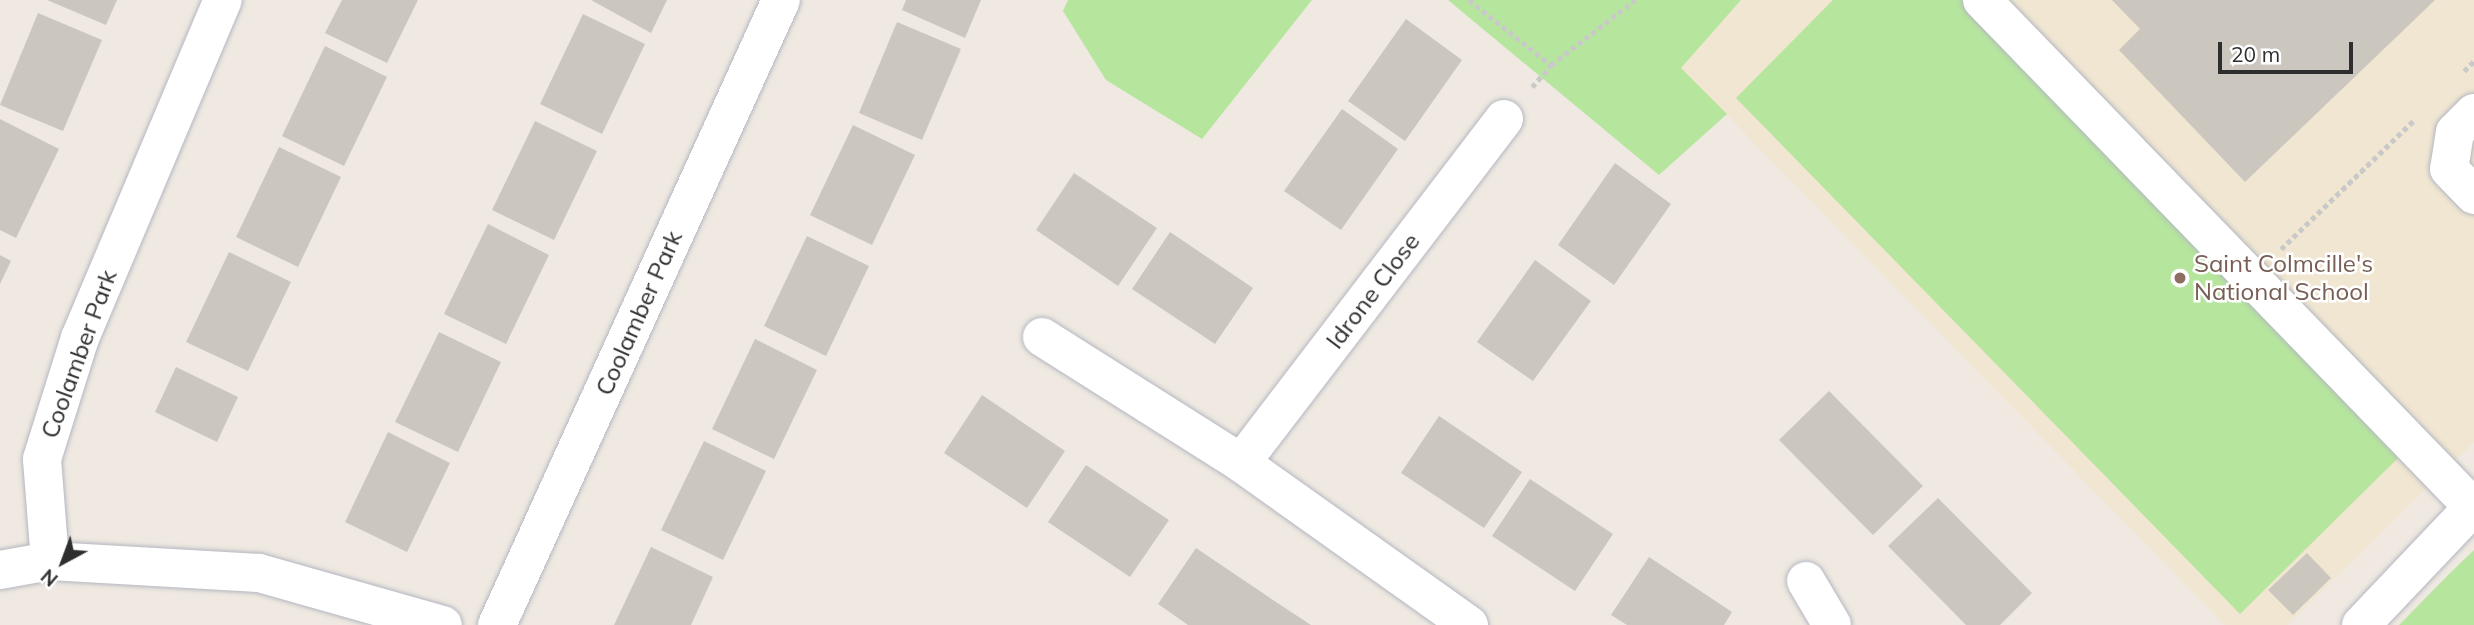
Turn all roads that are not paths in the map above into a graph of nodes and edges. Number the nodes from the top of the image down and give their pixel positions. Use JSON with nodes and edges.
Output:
{"nodes":[{"id":1,"x":223,"y":0,"type":"edge"},
{"id":2,"x":780,"y":0,"type":"edge"},
{"id":3,"x":1982,"y":0,"type":"edge"},
{"id":4,"x":1516,"y":105,"type":"road end"},
{"id":5,"x":2474,"y":113,"type":"edge"},
{"id":6,"x":2474,"y":195,"type":"edge"},
{"id":7,"x":1042,"y":337,"type":"dead end"},
{"id":8,"x":1241,"y":463,"type":"junction"},
{"id":9,"x":2473,"y":507,"type":"edge"},
{"id":10,"x":50,"y":561,"type":"junction"},
{"id":11,"x":0,"y":570,"type":"edge"},
{"id":12,"x":1805,"y":581,"type":"dead end"},
{"id":13,"x":443,"y":625,"type":"edge"},
{"id":14,"x":497,"y":625,"type":"edge"},
{"id":15,"x":1469,"y":625,"type":"edge"},
{"id":16,"x":1832,"y":625,"type":"edge"},
{"id":17,"x":2361,"y":625,"type":"edge"}],
"edges":[{"from":1,"to":10,"type":"street","name":"Coolamber Park"},
{"from":2,"to":14,"type":"street","name":"Coolamber Park"},
{"from":3,"to":9,"type":"street"},
{"from":4,"to":8,"type":"street","name":"Idrone Close"},
{"from":5,"to":6,"type":"street"},
{"from":7,"to":8,"type":"street"},
{"from":8,"to":15,"type":"street"},
{"from":9,"to":17,"type":"street"},
{"from":10,"to":11,"type":"street"},
{"from":10,"to":13,"type":"street"},
{"from":12,"to":16,"type":"street"}]}
